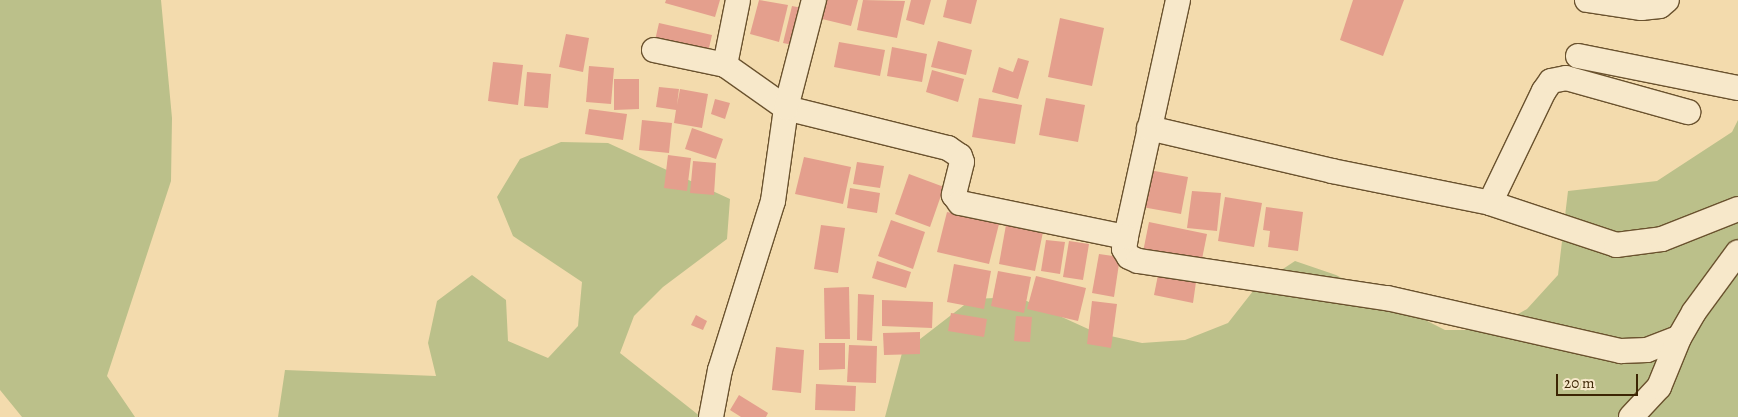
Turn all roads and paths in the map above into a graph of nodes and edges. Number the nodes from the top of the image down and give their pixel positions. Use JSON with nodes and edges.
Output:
{"nodes":[{"id":1,"x":738,"y":0,"type":"edge"},
{"id":2,"x":814,"y":0,"type":"edge"},
{"id":3,"x":1178,"y":0,"type":"edge"},
{"id":4,"x":1588,"y":0,"type":"edge"},
{"id":5,"x":1667,"y":0,"type":"edge"},
{"id":6,"x":654,"y":50,"type":"dead end"},
{"id":7,"x":1578,"y":56,"type":"dead end"},
{"id":8,"x":725,"y":65,"type":"junction"},
{"id":9,"x":1738,"y":88,"type":"edge"},
{"id":10,"x":786,"y":108,"type":"junction"},
{"id":11,"x":1688,"y":112,"type":"dead end"},
{"id":12,"x":1149,"y":128,"type":"junction"},
{"id":13,"x":1490,"y":203,"type":"junction"},
{"id":14,"x":1738,"y":209,"type":"edge"},
{"id":15,"x":1126,"y":237,"type":"junction"},
{"id":16,"x":1738,"y":252,"type":"edge"},
{"id":17,"x":1679,"y":338,"type":"junction"},
{"id":18,"x":711,"y":417,"type":"edge"},
{"id":19,"x":1631,"y":417,"type":"edge"}],
"edges":[{"from":1,"to":8,"type":"street"},
{"from":2,"to":10,"type":"street"},
{"from":3,"to":12,"type":"street"},
{"from":4,"to":5,"type":"street"},
{"from":6,"to":8,"type":"street"},
{"from":7,"to":9,"type":"street"},
{"from":8,"to":10,"type":"street"},
{"from":10,"to":15,"type":"street"},
{"from":10,"to":18,"type":"street"},
{"from":11,"to":13,"type":"street"},
{"from":12,"to":13,"type":"street"},
{"from":12,"to":15,"type":"street"},
{"from":13,"to":14,"type":"street"},
{"from":15,"to":17,"type":"street"},
{"from":16,"to":17,"type":"street"},
{"from":17,"to":19,"type":"street"}]}
